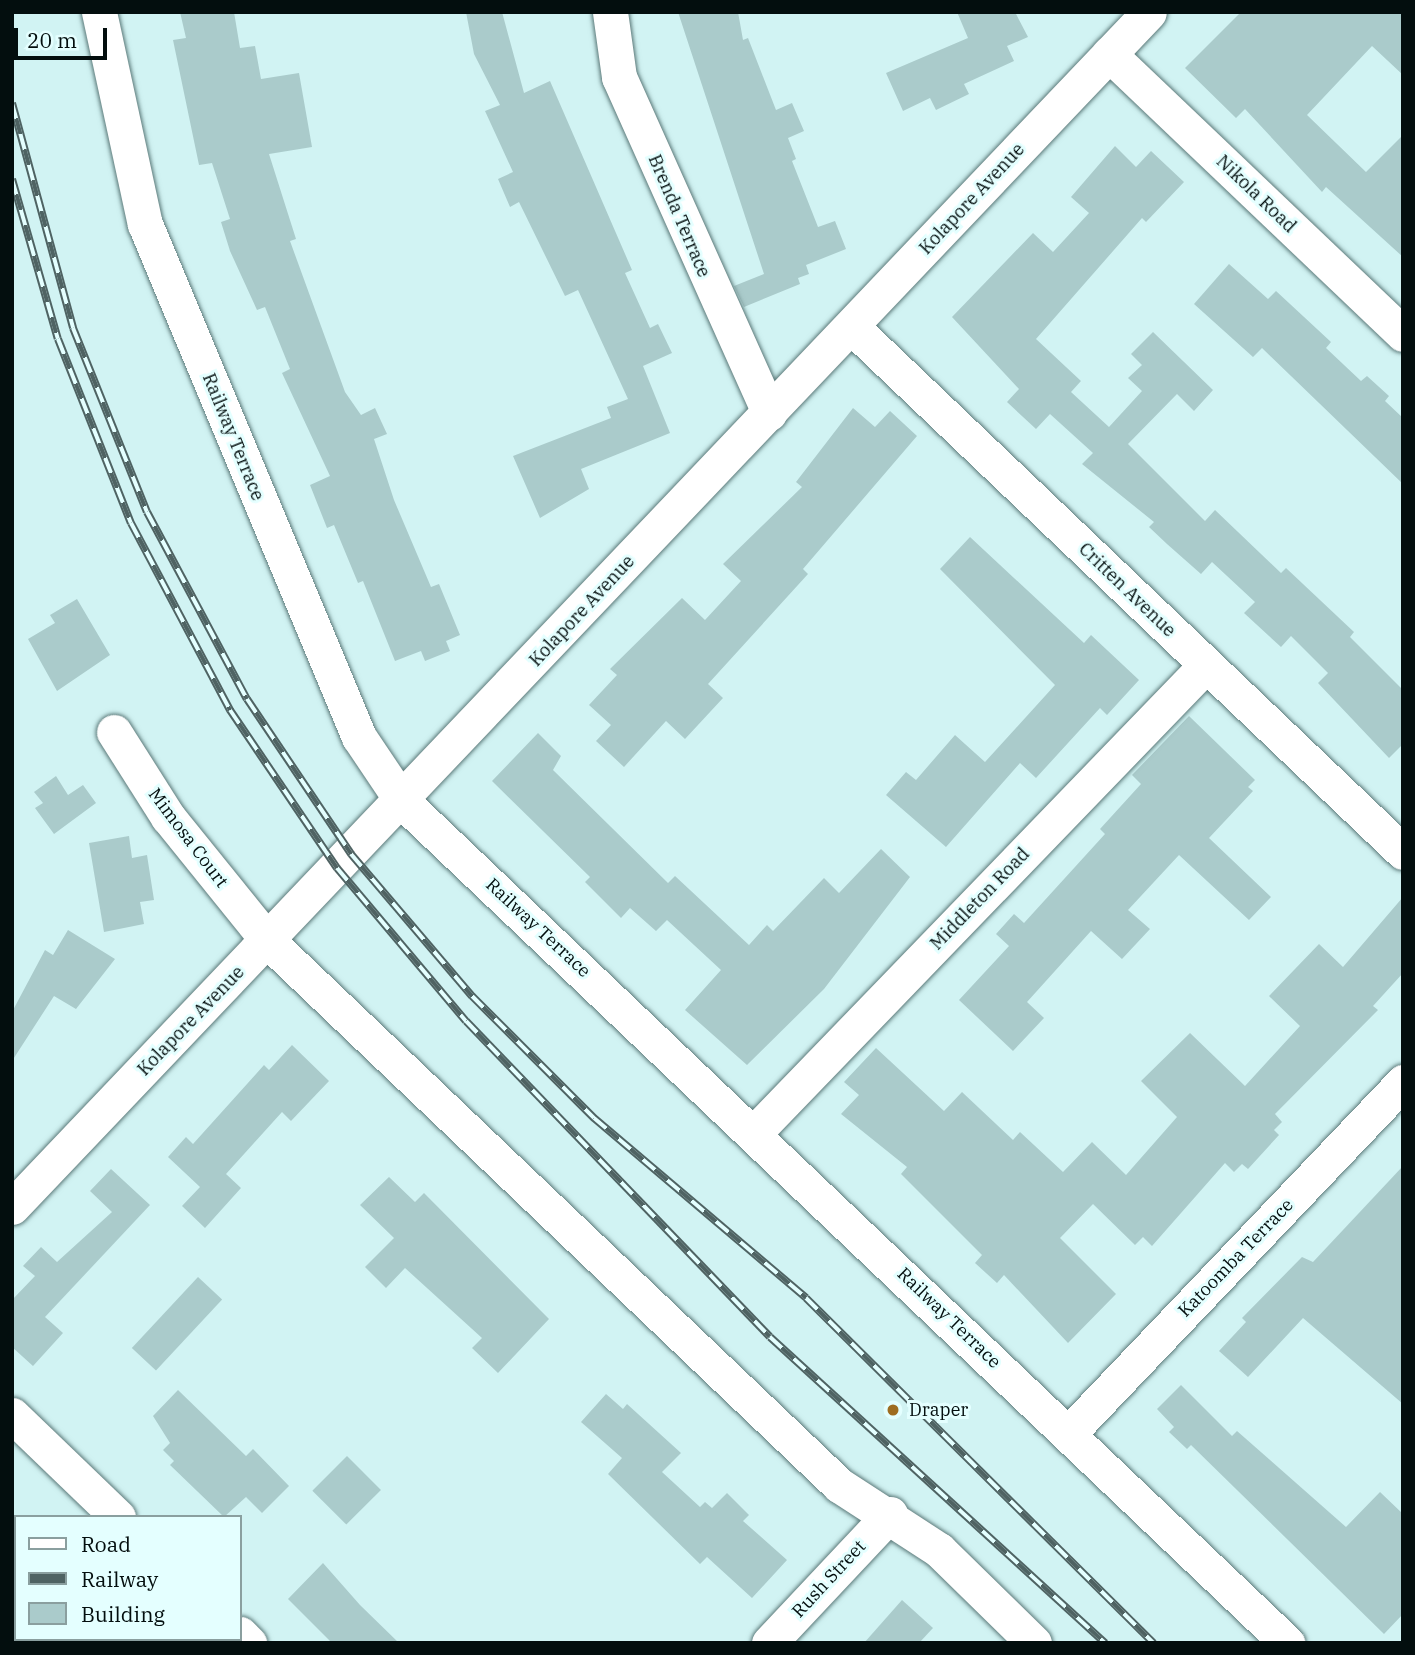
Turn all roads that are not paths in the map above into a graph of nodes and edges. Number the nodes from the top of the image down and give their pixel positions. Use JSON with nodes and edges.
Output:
{"nodes":[{"id":1,"x":99,"y":12,"type":"edge"},
{"id":2,"x":610,"y":12,"type":"edge"},
{"id":3,"x":1149,"y":12,"type":"edge"},
{"id":4,"x":1109,"y":54,"type":"junction"},
{"id":5,"x":852,"y":327,"type":"junction"},
{"id":6,"x":1403,"y":334,"type":"edge"},
{"id":7,"x":769,"y":412,"type":"junction"},
{"id":8,"x":1205,"y":666,"type":"junction"},
{"id":9,"x":114,"y":732,"type":"dead end"},
{"id":10,"x":402,"y":801,"type":"junction"},
{"id":11,"x":1403,"y":852,"type":"edge"},
{"id":12,"x":268,"y":941,"type":"junction"},
{"id":13,"x":1403,"y":1082,"type":"edge"},
{"id":14,"x":755,"y":1132,"type":"junction"},
{"id":15,"x":12,"y":1207,"type":"edge"},
{"id":16,"x":12,"y":1415,"type":"edge"},
{"id":17,"x":1069,"y":1433,"type":"junction"},
{"id":18,"x":890,"y":1514,"type":"junction"},
{"id":19,"x":116,"y":1515,"type":"edge"},
{"id":20,"x":769,"y":1643,"type":"edge"},
{"id":21,"x":1034,"y":1643,"type":"edge"},
{"id":22,"x":1287,"y":1643,"type":"edge"}],
"edges":[{"from":1,"to":10,"type":"street","name":"Railway Terrace"},
{"from":2,"to":7,"type":"street","name":"Brenda Terrace"},
{"from":3,"to":4,"type":"street","name":"Kolapore Avenue"},
{"from":4,"to":5,"type":"street","name":"Kolapore Avenue"},
{"from":4,"to":6,"type":"street","name":"Nikola Road"},
{"from":5,"to":7,"type":"street","name":"Kolapore Avenue"},
{"from":5,"to":8,"type":"street","name":"Critten Avenue"},
{"from":7,"to":10,"type":"street","name":"Kolapore Avenue"},
{"from":8,"to":11,"type":"street","name":"Critten Avenue"},
{"from":8,"to":14,"type":"street","name":"Middleton Road"},
{"from":9,"to":12,"type":"street","name":"Mimosa Court"},
{"from":10,"to":12,"type":"street","name":"Kolapore Avenue"},
{"from":10,"to":14,"type":"street","name":"Railway Terrace"},
{"from":12,"to":15,"type":"street","name":"Kolapore Avenue"},
{"from":12,"to":18,"type":"street"},
{"from":13,"to":17,"type":"street","name":"Katoomba Terrace"},
{"from":14,"to":17,"type":"street","name":"Railway Terrace"},
{"from":16,"to":19,"type":"street"},
{"from":17,"to":22,"type":"street","name":"Railway Terrace"},
{"from":18,"to":20,"type":"street","name":"Rush Street"},
{"from":18,"to":21,"type":"street"}]}
